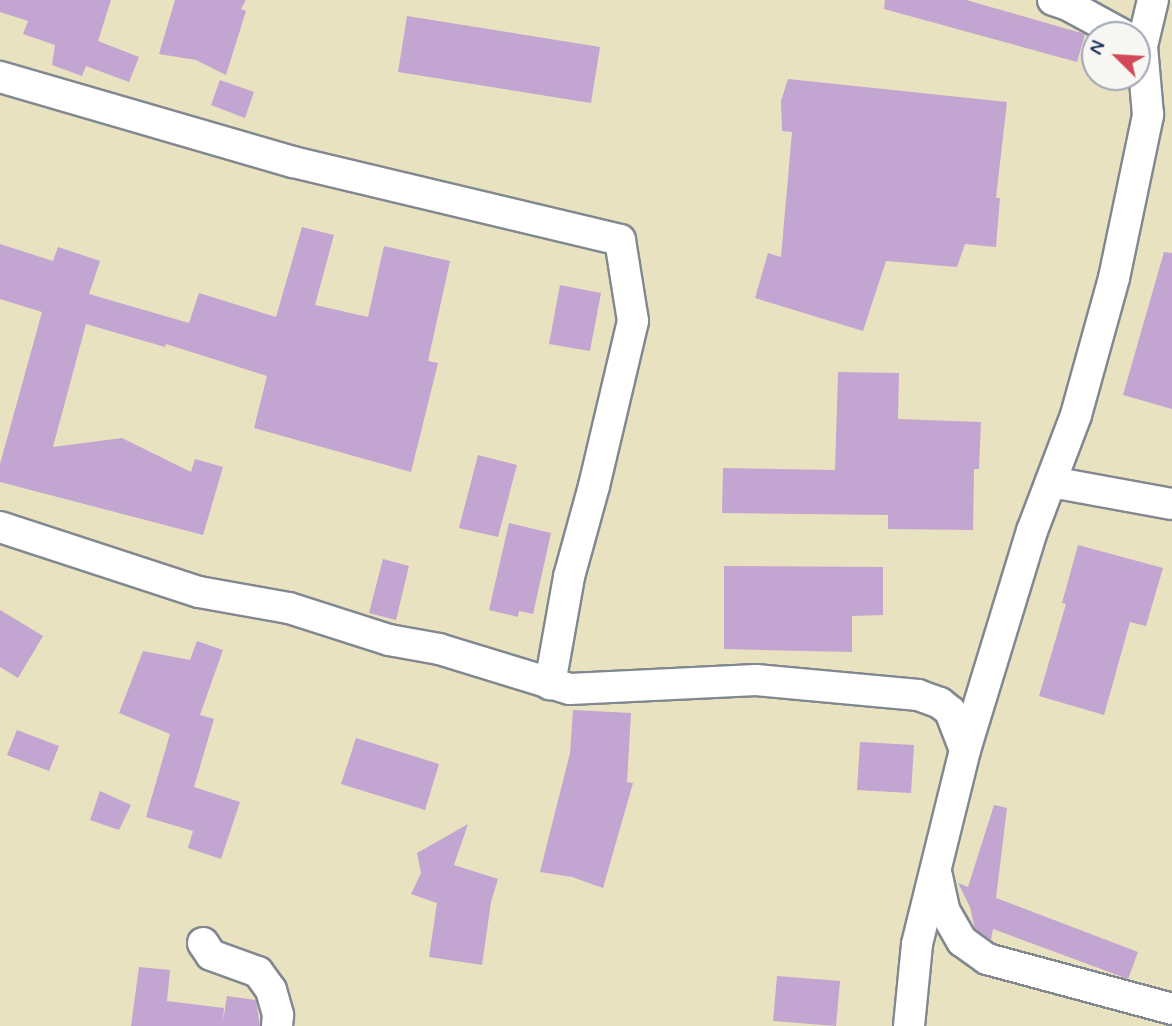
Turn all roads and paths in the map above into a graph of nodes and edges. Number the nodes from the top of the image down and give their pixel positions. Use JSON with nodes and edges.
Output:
{"nodes":[{"id":1,"x":1052,"y":0,"type":"edge"},
{"id":2,"x":1153,"y":0,"type":"edge"},
{"id":3,"x":1097,"y":21,"type":"edge"},
{"id":4,"x":1143,"y":21,"type":"edge"},
{"id":5,"x":0,"y":77,"type":"edge"},
{"id":6,"x":1143,"y":91,"type":"edge"},
{"id":7,"x":1051,"y":482,"type":"junction"},
{"id":8,"x":1172,"y":504,"type":"edge"},
{"id":9,"x":0,"y":527,"type":"edge"},
{"id":10,"x":550,"y":684,"type":"junction"},
{"id":11,"x":965,"y":750,"type":"junction"},
{"id":12,"x":937,"y":869,"type":"junction"},
{"id":13,"x":203,"y":943,"type":"dead end"},
{"id":14,"x":1172,"y":1009,"type":"edge"},
{"id":15,"x":277,"y":1026,"type":"edge"},
{"id":16,"x":909,"y":1026,"type":"edge"}],
"edges":[{"from":1,"to":3,"type":"street"},
{"from":2,"to":4,"type":"street"},
{"from":5,"to":10,"type":"street"},
{"from":6,"to":7,"type":"street"},
{"from":7,"to":8,"type":"street"},
{"from":7,"to":11,"type":"street"},
{"from":9,"to":10,"type":"street"},
{"from":10,"to":11,"type":"street"},
{"from":11,"to":12,"type":"street"},
{"from":12,"to":14,"type":"street"},
{"from":12,"to":16,"type":"street"},
{"from":13,"to":15,"type":"street"}]}
